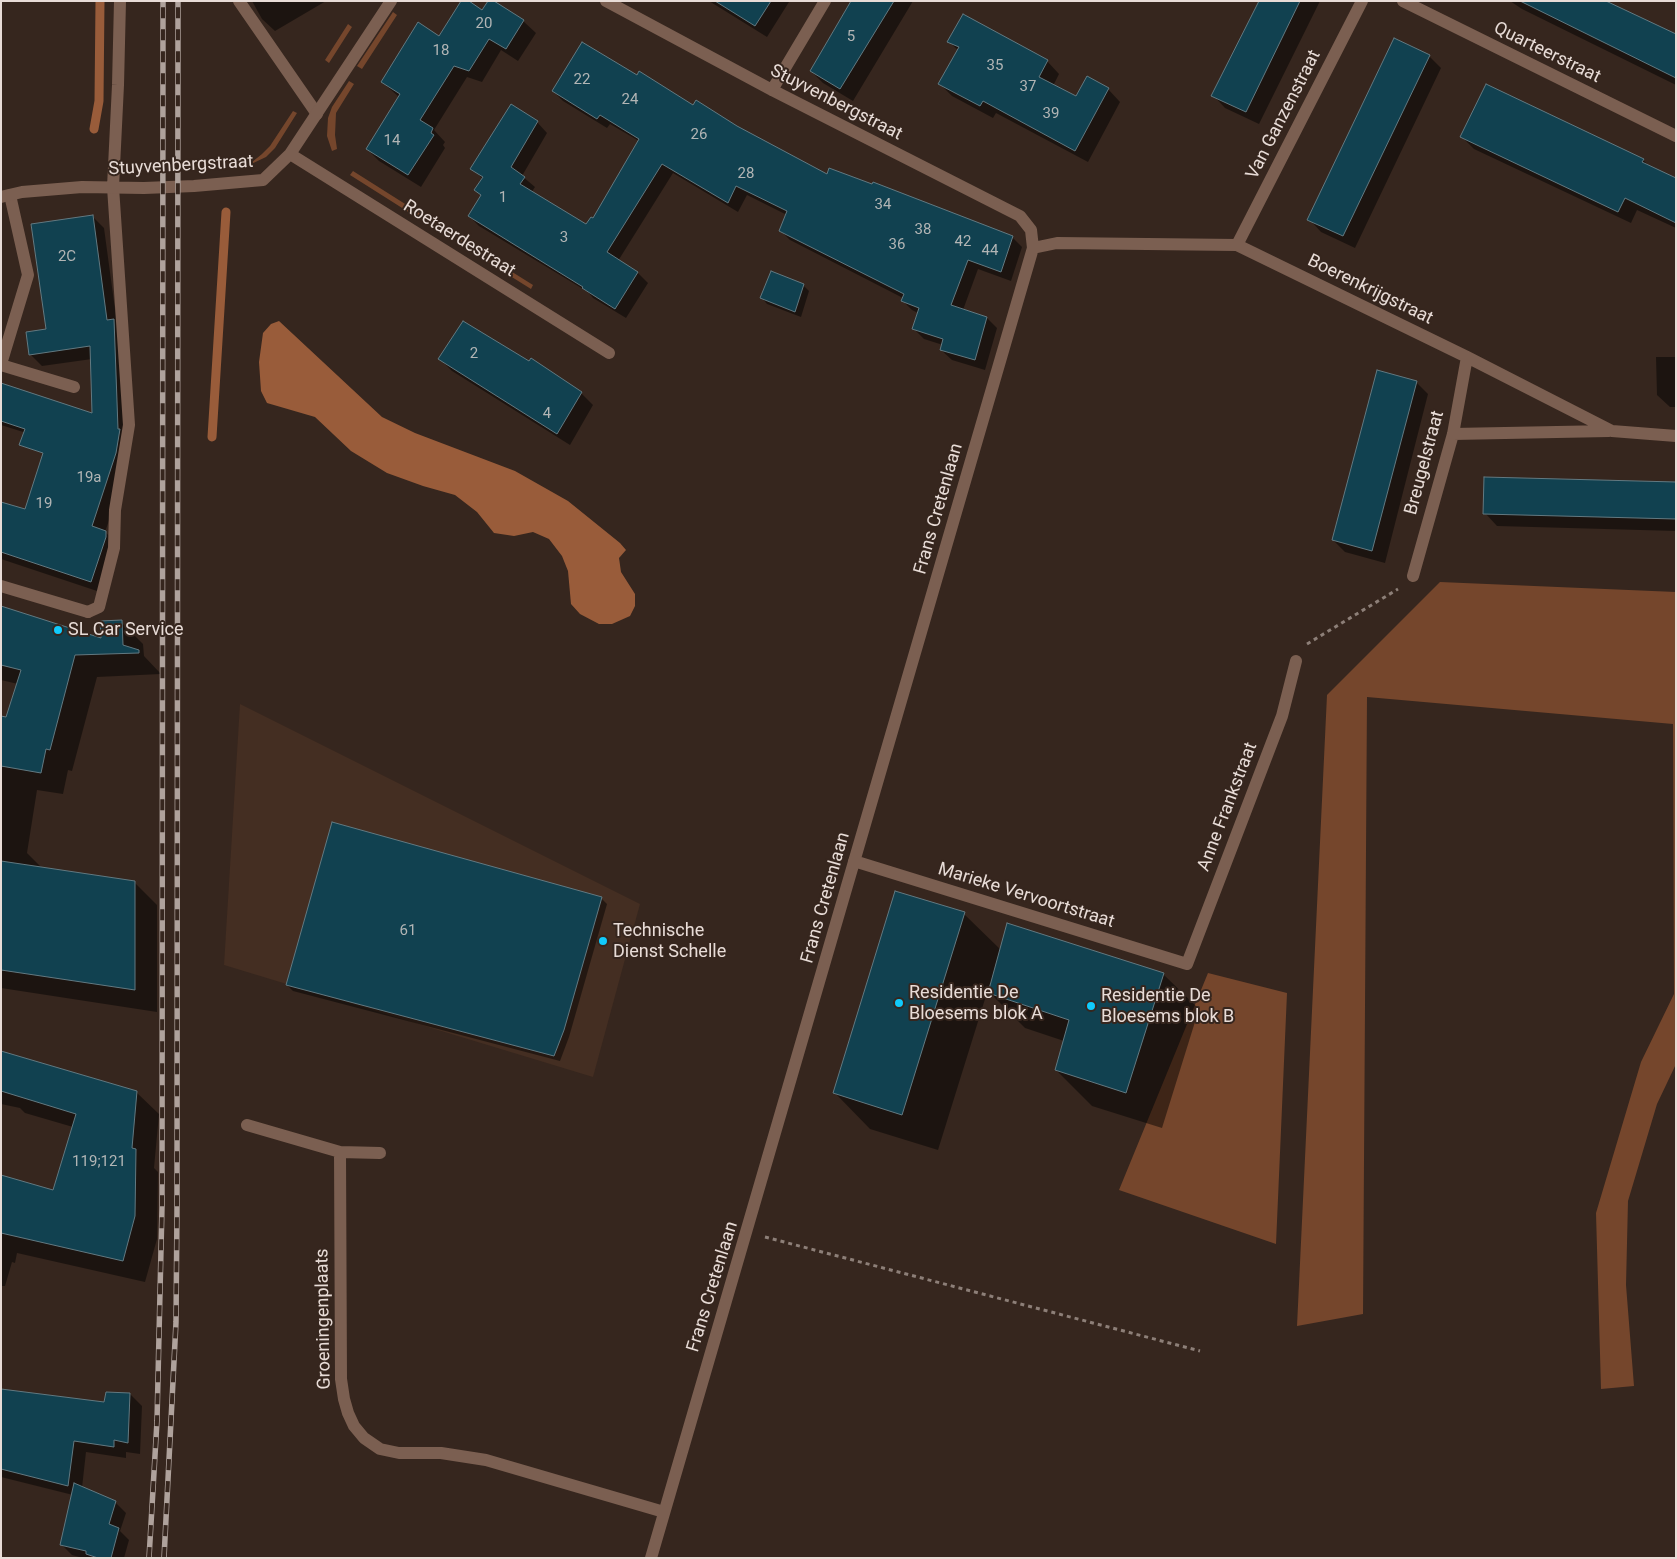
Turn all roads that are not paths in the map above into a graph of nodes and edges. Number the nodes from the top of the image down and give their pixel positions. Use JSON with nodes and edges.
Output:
{"nodes":[{"id":1,"x":120,"y":1,"type":"edge"},
{"id":2,"x":239,"y":1,"type":"edge"},
{"id":3,"x":391,"y":1,"type":"edge"},
{"id":4,"x":606,"y":1,"type":"edge"},
{"id":5,"x":825,"y":1,"type":"edge"},
{"id":6,"x":1362,"y":1,"type":"edge"},
{"id":7,"x":1403,"y":1,"type":"edge"},
{"id":8,"x":772,"y":90,"type":"junction"},
{"id":9,"x":316,"y":114,"type":"junction"},
{"id":10,"x":1676,"y":136,"type":"edge"},
{"id":11,"x":290,"y":154,"type":"junction"},
{"id":12,"x":113,"y":187,"type":"junction"},
{"id":13,"x":6,"y":196,"type":"edge"},
{"id":14,"x":1237,"y":245,"type":"junction"},
{"id":15,"x":1033,"y":248,"type":"junction"},
{"id":16,"x":609,"y":354,"type":"dead end"},
{"id":17,"x":1467,"y":358,"type":"junction"},
{"id":18,"x":1,"y":364,"type":"edge"},
{"id":19,"x":74,"y":387,"type":"dead end"},
{"id":20,"x":1612,"y":431,"type":"junction"},
{"id":21,"x":1453,"y":434,"type":"junction"},
{"id":22,"x":1676,"y":436,"type":"edge"},
{"id":23,"x":1413,"y":576,"type":"road end"},
{"id":24,"x":1,"y":586,"type":"edge"},
{"id":25,"x":1296,"y":661,"type":"road end"},
{"id":26,"x":854,"y":861,"type":"junction"},
{"id":27,"x":1187,"y":964,"type":"joint"},
{"id":28,"x":247,"y":1125,"type":"dead end"},
{"id":29,"x":340,"y":1152,"type":"junction"},
{"id":30,"x":380,"y":1153,"type":"dead end"},
{"id":31,"x":664,"y":1512,"type":"junction"},
{"id":32,"x":651,"y":1558,"type":"edge"}],
"edges":[{"from":1,"to":12,"type":"street"},
{"from":2,"to":9,"type":"street"},
{"from":3,"to":9,"type":"street","name":"Stuyvenbergstraat"},
{"from":4,"to":8,"type":"street","name":"Stuyvenbergstraat"},
{"from":5,"to":8,"type":"street"},
{"from":6,"to":14,"type":"street","name":"Van Ganzenstraat"},
{"from":7,"to":10,"type":"street","name":"Quarteerstraat"},
{"from":8,"to":15,"type":"street","name":"Stuyvenbergstraat"},
{"from":9,"to":11,"type":"street","name":"Stuyvenbergstraat"},
{"from":11,"to":12,"type":"street","name":"Stuyvenbergstraat"},
{"from":11,"to":16,"type":"street","name":"Roetaerdestraat"},
{"from":12,"to":13,"type":"street","name":"Stuyvenbergstraat"},
{"from":12,"to":24,"type":"street"},
{"from":13,"to":18,"type":"street"},
{"from":14,"to":15,"type":"street","name":"Boerenkrijgstraat"},
{"from":14,"to":17,"type":"street","name":"Boerenkrijgstraat"},
{"from":15,"to":26,"type":"street","name":"Frans Cretenlaan"},
{"from":17,"to":20,"type":"street","name":"Boerenkrijgstraat"},
{"from":17,"to":21,"type":"street","name":"Breugelstraat"},
{"from":18,"to":19,"type":"street"},
{"from":20,"to":21,"type":"street"},
{"from":20,"to":22,"type":"street","name":"Boerenkrijgstraat"},
{"from":21,"to":23,"type":"street","name":"Breugelstraat"},
{"from":25,"to":27,"type":"street","name":"Anne Frankstraat"},
{"from":26,"to":27,"type":"street","name":"Marieke Vervoortstraat"},
{"from":26,"to":31,"type":"street","name":"Frans Cretenlaan"},
{"from":28,"to":29,"type":"street"},
{"from":29,"to":30,"type":"street"},
{"from":29,"to":31,"type":"street","name":"Groeningenplaats"},
{"from":31,"to":32,"type":"street","name":"Frans Cretenlaan"}]}
